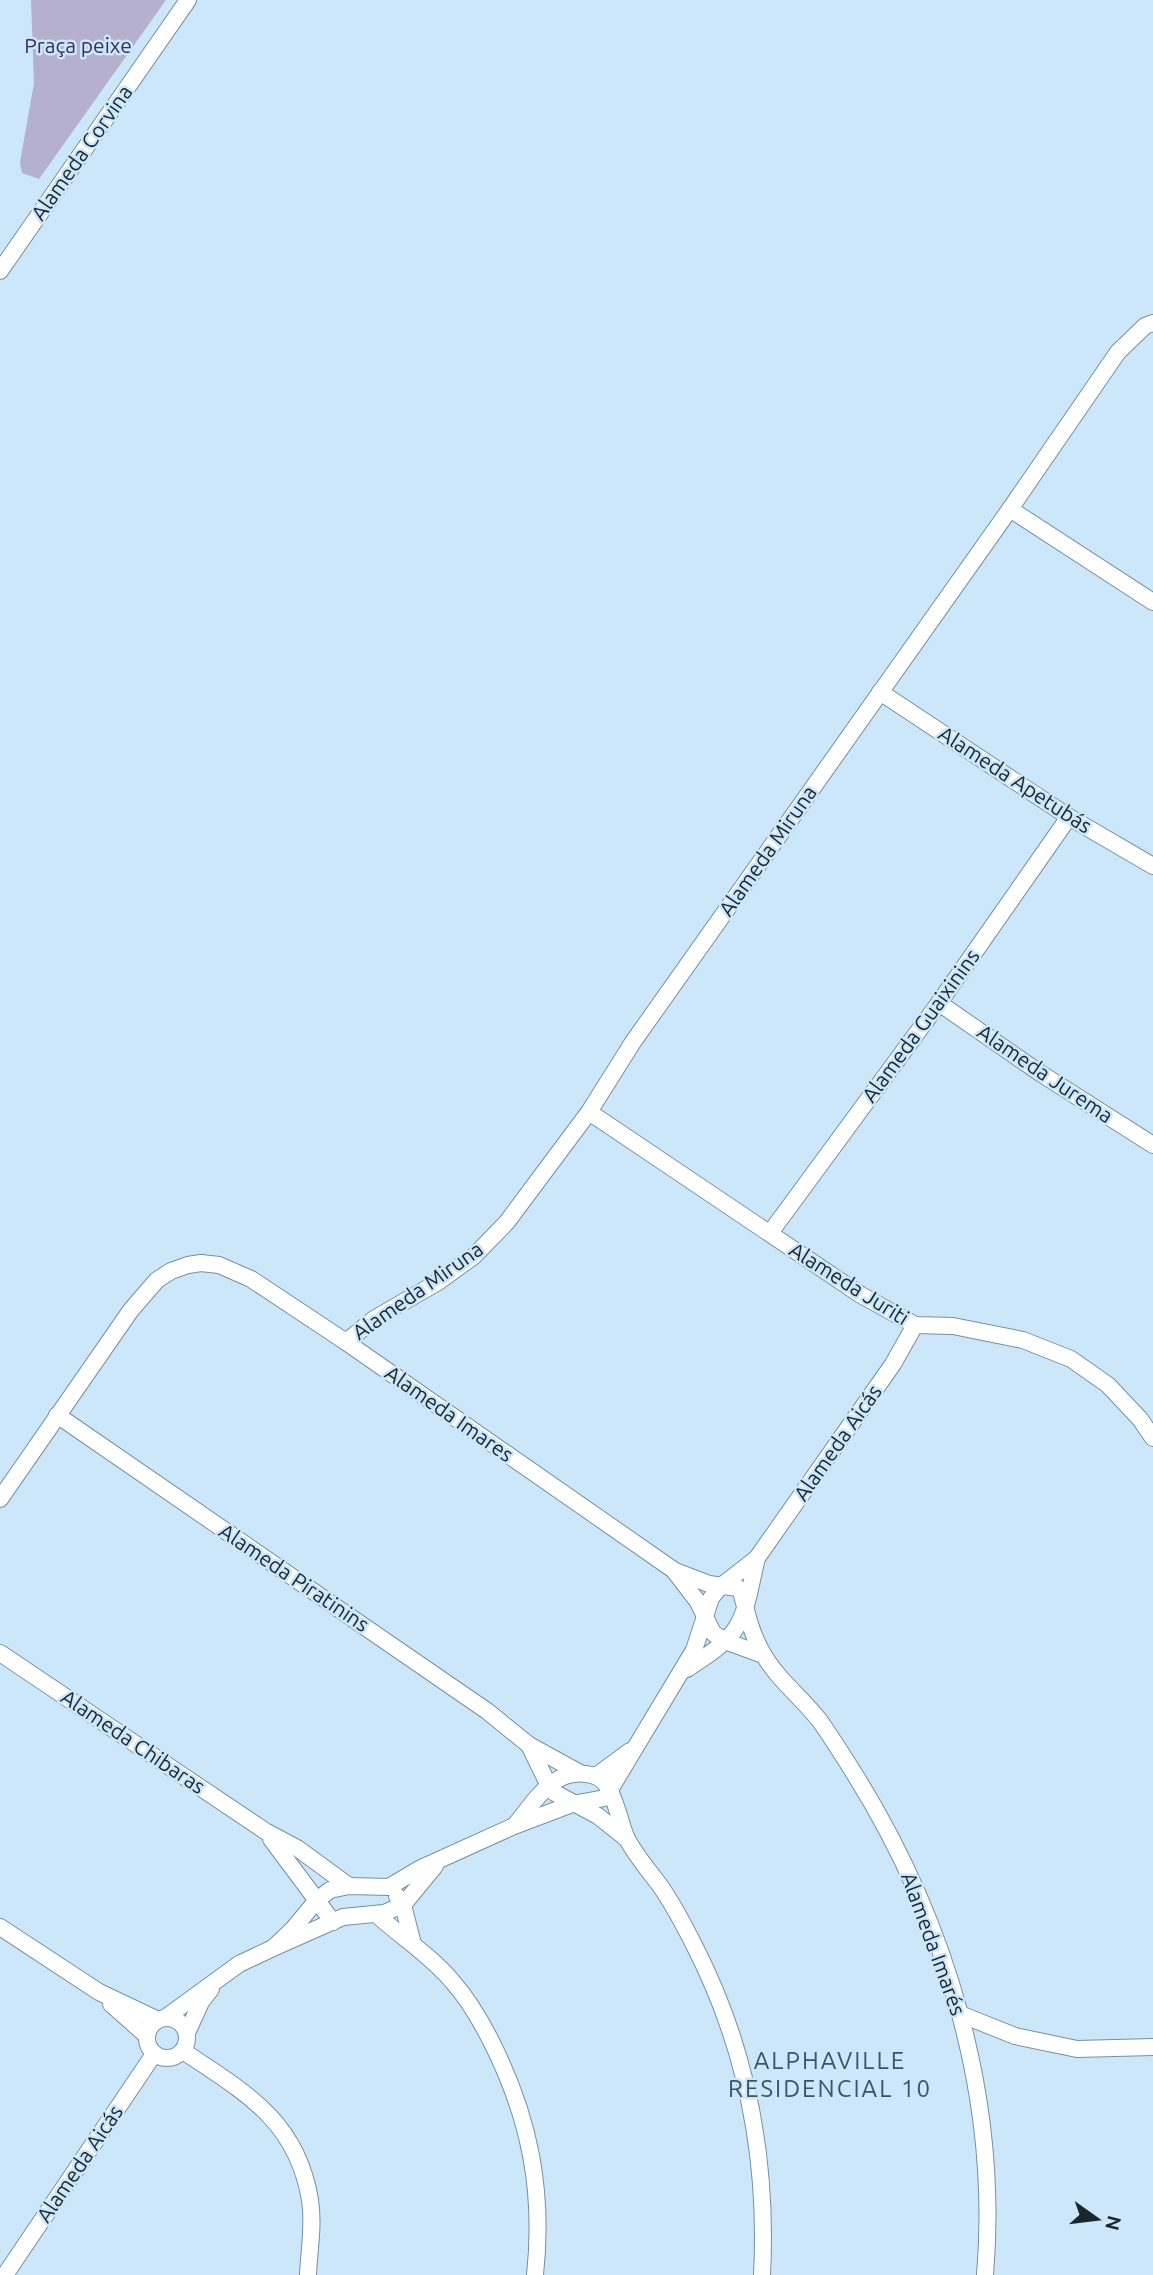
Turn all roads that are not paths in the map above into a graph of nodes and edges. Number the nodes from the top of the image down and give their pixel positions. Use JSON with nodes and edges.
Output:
{"nodes":[{"id":1,"x":188,"y":0,"type":"edge"},
{"id":2,"x":0,"y":271,"type":"edge"},
{"id":3,"x":1153,"y":323,"type":"edge"},
{"id":4,"x":1010,"y":509,"type":"junction"},
{"id":5,"x":1153,"y":602,"type":"edge"},
{"id":6,"x":880,"y":692,"type":"junction"},
{"id":7,"x":1069,"y":817,"type":"junction"},
{"id":8,"x":1153,"y":866,"type":"edge"},
{"id":9,"x":939,"y":1003,"type":"junction"},
{"id":10,"x":589,"y":1112,"type":"junction"},
{"id":11,"x":1153,"y":1144,"type":"edge"},
{"id":12,"x":769,"y":1233,"type":"junction"},
{"id":13,"x":915,"y":1325,"type":"junction"},
{"id":14,"x":346,"y":1342,"type":"junction"},
{"id":15,"x":57,"y":1415,"type":"junction"},
{"id":16,"x":1153,"y":1438,"type":"edge"},
{"id":17,"x":0,"y":1499,"type":"edge"},
{"id":18,"x":757,"y":1558,"type":"junction"},
{"id":19,"x":674,"y":1571,"type":"junction"},
{"id":20,"x":721,"y":1586,"type":"junction"},
{"id":21,"x":745,"y":1605,"type":"junction"},
{"id":22,"x":706,"y":1617,"type":"junction"},
{"id":23,"x":725,"y":1641,"type":"junction"},
{"id":24,"x":0,"y":1653,"type":"edge"},
{"id":25,"x":763,"y":1655,"type":"junction"},
{"id":26,"x":681,"y":1674,"type":"junction"},
{"id":27,"x":529,"y":1745,"type":"junction"},
{"id":28,"x":638,"y":1745,"type":"junction"},
{"id":29,"x":588,"y":1775,"type":"junction"},
{"id":30,"x":548,"y":1784,"type":"junction"},
{"id":31,"x":610,"y":1793,"type":"junction"},
{"id":32,"x":572,"y":1804,"type":"junction"},
{"id":33,"x":514,"y":1826,"type":"junction"},
{"id":34,"x":265,"y":1831,"type":"junction"},
{"id":35,"x":628,"y":1840,"type":"junction"},
{"id":36,"x":442,"y":1859,"type":"junction"},
{"id":37,"x":349,"y":1886,"type":"junction"},
{"id":38,"x":389,"y":1887,"type":"junction"},
{"id":39,"x":317,"y":1900,"type":"junction"},
{"id":40,"x":403,"y":1905,"type":"junction"},
{"id":41,"x":376,"y":1914,"type":"junction"},
{"id":42,"x":333,"y":1922,"type":"junction"},
{"id":43,"x":0,"y":1927,"type":"edge"},
{"id":44,"x":413,"y":1944,"type":"junction"},
{"id":45,"x":273,"y":1948,"type":"junction"},
{"id":46,"x":219,"y":1979,"type":"junction"},
{"id":47,"x":99,"y":1993,"type":"junction"},
{"id":48,"x":960,"y":2014,"type":"junction"},
{"id":49,"x":162,"y":2019,"type":"junction"},
{"id":50,"x":187,"y":2033,"type":"junction"},
{"id":51,"x":147,"y":2036,"type":"junction"},
{"id":52,"x":1153,"y":2047,"type":"edge"},
{"id":53,"x":183,"y":2051,"type":"junction"},
{"id":54,"x":154,"y":2054,"type":"junction"},
{"id":55,"x":5,"y":2275,"type":"edge"},
{"id":56,"x":309,"y":2275,"type":"edge"},
{"id":57,"x":535,"y":2275,"type":"edge"},
{"id":58,"x":762,"y":2275,"type":"edge"},
{"id":59,"x":985,"y":2275,"type":"edge"}],
"edges":[{"from":1,"to":2,"type":"street","name":"Alameda Corvina"},
{"from":3,"to":4,"type":"street","name":"Alameda Miruna"},
{"from":4,"to":5,"type":"street"},
{"from":4,"to":6,"type":"street","name":"Alameda Miruna"},
{"from":6,"to":7,"type":"street","name":"Alameda Apetubás"},
{"from":6,"to":10,"type":"street","name":"Alameda Miruna"},
{"from":7,"to":8,"type":"street","name":"Alameda Apetubás"},
{"from":7,"to":9,"type":"street","name":"Alameda Guaixinins"},
{"from":9,"to":11,"type":"street","name":"Alameda Jurema"},
{"from":9,"to":12,"type":"street","name":"Alameda Guaixinins"},
{"from":10,"to":12,"type":"street","name":"Alameda Juriti"},
{"from":10,"to":14,"type":"street","name":"Alameda Miruna"},
{"from":12,"to":13,"type":"street","name":"Alameda Juriti"},
{"from":13,"to":16,"type":"street","name":"Alameda Juriti"},
{"from":13,"to":18,"type":"street","name":"Alameda Aicás"},
{"from":14,"to":15,"type":"street","name":"Alameda Imares"},
{"from":14,"to":19,"type":"street","name":"Alameda Imares"},
{"from":15,"to":17,"type":"street"},
{"from":15,"to":27,"type":"street","name":"Alameda Piratinins"},
{"from":18,"to":20,"type":"street","name":"Alameda Aicás"},
{"from":18,"to":21,"type":"street","name":"Alameda Aicás"},
{"from":19,"to":20,"type":"street"},
{"from":19,"to":22,"type":"street"},
{"from":20,"to":21,"type":"street"},
{"from":20,"to":22,"type":"street","name":"Alameda Aicás"},
{"from":21,"to":23,"type":"street","name":"Alameda Aicás"},
{"from":21,"to":25,"type":"street"},
{"from":22,"to":23,"type":"street"},
{"from":22,"to":26,"type":"street","name":"Alameda Aicás"},
{"from":23,"to":25,"type":"street"},
{"from":23,"to":26,"type":"street","name":"Alameda Aicás"},
{"from":24,"to":34,"type":"street","name":"Alameda Chibaras"},
{"from":25,"to":48,"type":"street","name":"Alameda Imarés"},
{"from":26,"to":28,"type":"street","name":"Alameda Aicás"},
{"from":27,"to":29,"type":"street"},
{"from":27,"to":30,"type":"street"},
{"from":28,"to":29,"type":"street","name":"Alameda Aicás"},
{"from":28,"to":31,"type":"street","name":"Alameda Aicás"},
{"from":29,"to":30,"type":"street","name":"Alameda Aicás"},
{"from":29,"to":31,"type":"street"},
{"from":30,"to":32,"type":"street"},
{"from":30,"to":33,"type":"street"},
{"from":31,"to":32,"type":"street"},
{"from":31,"to":35,"type":"street"},
{"from":32,"to":33,"type":"street"},
{"from":32,"to":35,"type":"street"},
{"from":33,"to":36,"type":"street"},
{"from":34,"to":37,"type":"street"},
{"from":34,"to":39,"type":"street"},
{"from":35,"to":58,"type":"street"},
{"from":36,"to":38,"type":"street"},
{"from":36,"to":40,"type":"street"},
{"from":37,"to":38,"type":"street"},
{"from":37,"to":39,"type":"street"},
{"from":38,"to":40,"type":"street"},
{"from":39,"to":42,"type":"street"},
{"from":39,"to":45,"type":"street"},
{"from":40,"to":41,"type":"street"},
{"from":40,"to":44,"type":"street"},
{"from":41,"to":42,"type":"street"},
{"from":41,"to":44,"type":"street"},
{"from":42,"to":45,"type":"street"},
{"from":43,"to":47,"type":"street"},
{"from":44,"to":57,"type":"street"},
{"from":45,"to":46,"type":"street"},
{"from":46,"to":49,"type":"street"},
{"from":46,"to":50,"type":"street"},
{"from":47,"to":49,"type":"street"},
{"from":47,"to":51,"type":"street"},
{"from":48,"to":52,"type":"street"},
{"from":48,"to":59,"type":"street","name":"Alameda Imarés"},
{"from":49,"to":50,"type":"street"},
{"from":49,"to":51,"type":"street"},
{"from":50,"to":53,"type":"street"},
{"from":51,"to":54,"type":"street"},
{"from":53,"to":54,"type":"street"},
{"from":53,"to":56,"type":"street"},
{"from":54,"to":55,"type":"street","name":"Alameda Aicás"}]}
